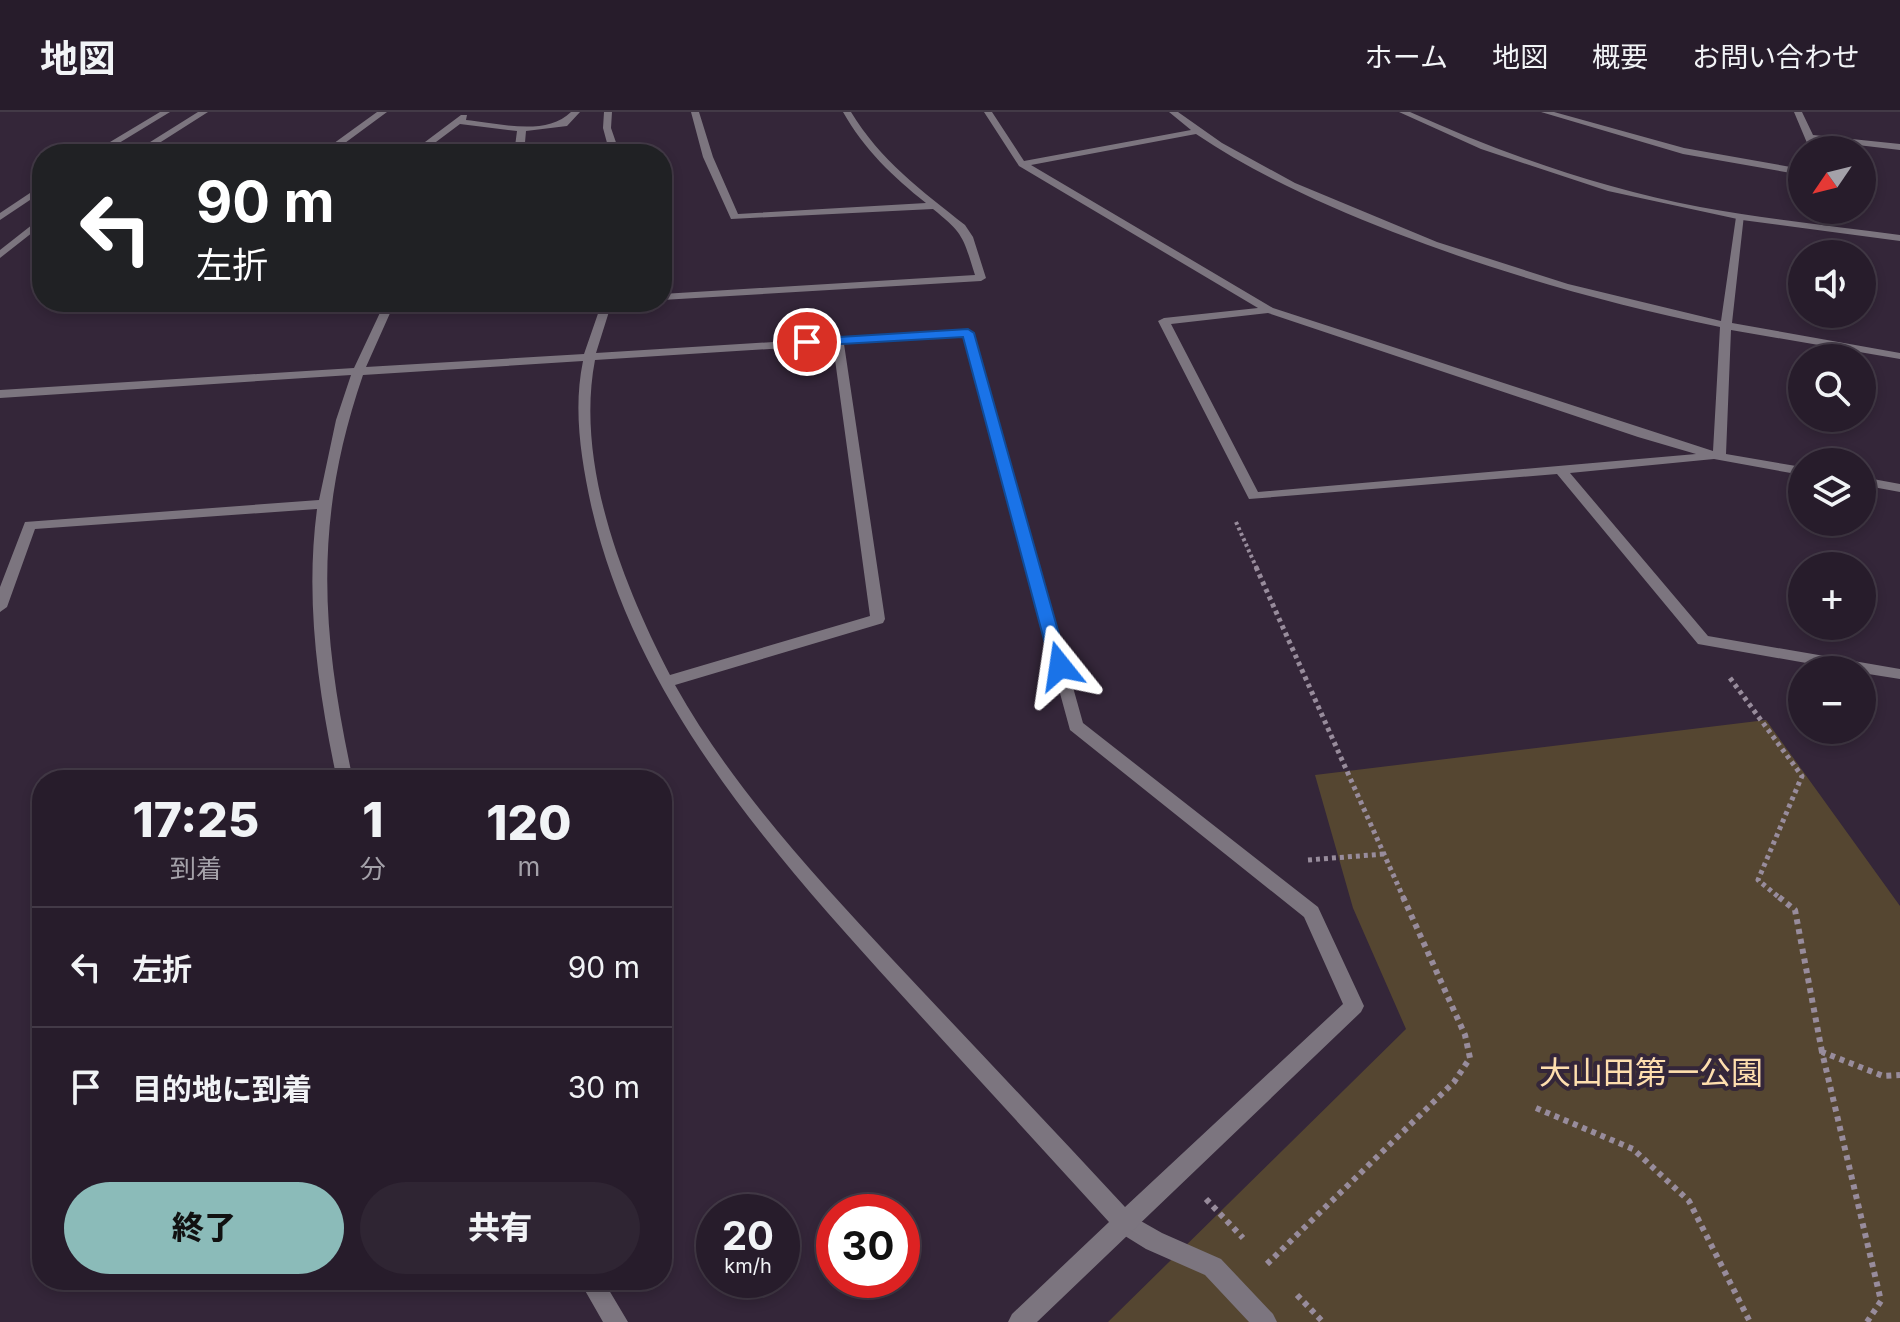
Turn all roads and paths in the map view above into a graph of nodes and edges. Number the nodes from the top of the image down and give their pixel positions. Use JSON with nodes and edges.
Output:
{"nodes":[{"id":1,"x":166,"y":112,"type":"edge"},
{"id":2,"x":204,"y":112,"type":"edge"},
{"id":3,"x":383,"y":112,"type":"edge"},
{"id":4,"x":470,"y":112,"type":"edge"},
{"id":5,"x":576,"y":112,"type":"edge"},
{"id":6,"x":608,"y":112,"type":"edge"},
{"id":7,"x":695,"y":112,"type":"edge"},
{"id":8,"x":847,"y":112,"type":"edge"},
{"id":9,"x":988,"y":112,"type":"edge"},
{"id":10,"x":1173,"y":112,"type":"edge"},
{"id":11,"x":1403,"y":112,"type":"edge"},
{"id":12,"x":1545,"y":112,"type":"edge"},
{"id":13,"x":1798,"y":112,"type":"edge"},
{"id":14,"x":457,"y":121,"type":"junction"},
{"id":15,"x":522,"y":129,"type":"junction"},
{"id":16,"x":1197,"y":131,"type":"junction"},
{"id":17,"x":1809,"y":136,"type":"edge"},
{"id":18,"x":112,"y":144,"type":"edge"},
{"id":19,"x":152,"y":144,"type":"edge"},
{"id":20,"x":338,"y":144,"type":"edge"},
{"id":21,"x":427,"y":144,"type":"edge"},
{"id":22,"x":520,"y":144,"type":"edge"},
{"id":23,"x":612,"y":144,"type":"edge"},
{"id":24,"x":1876,"y":144,"type":"edge"},
{"id":25,"x":1900,"y":147,"type":"edge"},
{"id":26,"x":1022,"y":164,"type":"junction"},
{"id":27,"x":1788,"y":170,"type":"edge"},
{"id":28,"x":32,"y":195,"type":"edge"},
{"id":29,"x":933,"y":206,"type":"junction"},
{"id":30,"x":0,"y":217,"type":"edge"},
{"id":31,"x":1741,"y":217,"type":"junction"},
{"id":32,"x":32,"y":228,"type":"edge"},
{"id":33,"x":1900,"y":238,"type":"edge"},
{"id":34,"x":0,"y":255,"type":"edge"},
{"id":35,"x":672,"y":296,"type":"edge"},
{"id":36,"x":1269,"y":310,"type":"junction"},
{"id":37,"x":385,"y":312,"type":"edge"},
{"id":38,"x":604,"y":312,"type":"edge"},
{"id":39,"x":1726,"y":327,"type":"junction"},
{"id":40,"x":838,"y":340,"type":"junction"},
{"id":41,"x":590,"y":356,"type":"junction"},
{"id":42,"x":1900,"y":356,"type":"edge"},
{"id":43,"x":357,"y":372,"type":"junction"},
{"id":44,"x":0,"y":394,"type":"edge"},
{"id":45,"x":1719,"y":457,"type":"junction"},
{"id":46,"x":1788,"y":469,"type":"edge"},
{"id":47,"x":1561,"y":470,"type":"junction"},
{"id":48,"x":1876,"y":484,"type":"edge"},
{"id":49,"x":1900,"y":488,"type":"edge"},
{"id":50,"x":1254,"y":496,"type":"junction"},
{"id":51,"x":324,"y":504,"type":"junction"},
{"id":52,"x":0,"y":607,"type":"edge"},
{"id":53,"x":1703,"y":640,"type":"junction"},
{"id":54,"x":1900,"y":674,"type":"edge"},
{"id":55,"x":666,"y":682,"type":"junction"},
{"id":56,"x":343,"y":770,"type":"edge"},
{"id":57,"x":1384,"y":854,"type":"junction"},
{"id":58,"x":1308,"y":860,"type":"dead end"},
{"id":59,"x":1822,"y":1052,"type":"junction"},
{"id":60,"x":1900,"y":1075,"type":"edge"},
{"id":61,"x":1536,"y":1108,"type":"dead end"},
{"id":62,"x":1125,"y":1223,"type":"junction"},
{"id":63,"x":1267,"y":1264,"type":"dead end"},
{"id":64,"x":596,"y":1290,"type":"edge"},
{"id":65,"x":616,"y":1322,"type":"edge"},
{"id":66,"x":1020,"y":1322,"type":"edge"},
{"id":67,"x":1265,"y":1322,"type":"edge"},
{"id":68,"x":1750,"y":1322,"type":"edge"},
{"id":69,"x":1867,"y":1322,"type":"edge"}],
"edges":[{"from":1,"to":18,"type":"street"},
{"from":2,"to":19,"type":"street"},
{"from":3,"to":20,"type":"street"},
{"from":4,"to":14,"type":"street"},
{"from":5,"to":15,"type":"street"},
{"from":6,"to":23,"type":"street"},
{"from":7,"to":29,"type":"street"},
{"from":8,"to":29,"type":"street"},
{"from":9,"to":26,"type":"street"},
{"from":10,"to":16,"type":"street"},
{"from":11,"to":31,"type":"street"},
{"from":12,"to":27,"type":"street"},
{"from":13,"to":17,"type":"street"},
{"from":14,"to":15,"type":"street"},
{"from":14,"to":21,"type":"street"},
{"from":15,"to":22,"type":"street"},
{"from":16,"to":26,"type":"street"},
{"from":16,"to":39,"type":"street"},
{"from":24,"to":25,"type":"street"},
{"from":26,"to":36,"type":"street"},
{"from":28,"to":30,"type":"street"},
{"from":29,"to":35,"type":"street"},
{"from":31,"to":33,"type":"street"},
{"from":31,"to":39,"type":"street"},
{"from":32,"to":34,"type":"street"},
{"from":36,"to":45,"type":"street"},
{"from":36,"to":50,"type":"street"},
{"from":37,"to":43,"type":"street"},
{"from":38,"to":41,"type":"street"},
{"from":39,"to":42,"type":"street"},
{"from":39,"to":45,"type":"street"},
{"from":40,"to":41,"type":"street"},
{"from":40,"to":55,"type":"street"},
{"from":40,"to":62,"type":"street"},
{"from":41,"to":43,"type":"street"},
{"from":41,"to":55,"type":"street"},
{"from":43,"to":44,"type":"street"},
{"from":43,"to":51,"type":"street"},
{"from":45,"to":46,"type":"street"},
{"from":45,"to":47,"type":"street"},
{"from":47,"to":50,"type":"street"},
{"from":47,"to":53,"type":"street"},
{"from":48,"to":49,"type":"street"},
{"from":50,"to":57,"type":"path"},
{"from":51,"to":52,"type":"street"},
{"from":51,"to":56,"type":"street"},
{"from":53,"to":54,"type":"street"},
{"from":53,"to":59,"type":"path"},
{"from":55,"to":62,"type":"street"},
{"from":57,"to":58,"type":"path"},
{"from":57,"to":63,"type":"path"},
{"from":59,"to":60,"type":"path"},
{"from":59,"to":69,"type":"path"},
{"from":61,"to":68,"type":"path"},
{"from":62,"to":66,"type":"street"},
{"from":62,"to":67,"type":"street"},
{"from":64,"to":65,"type":"street"}]}
